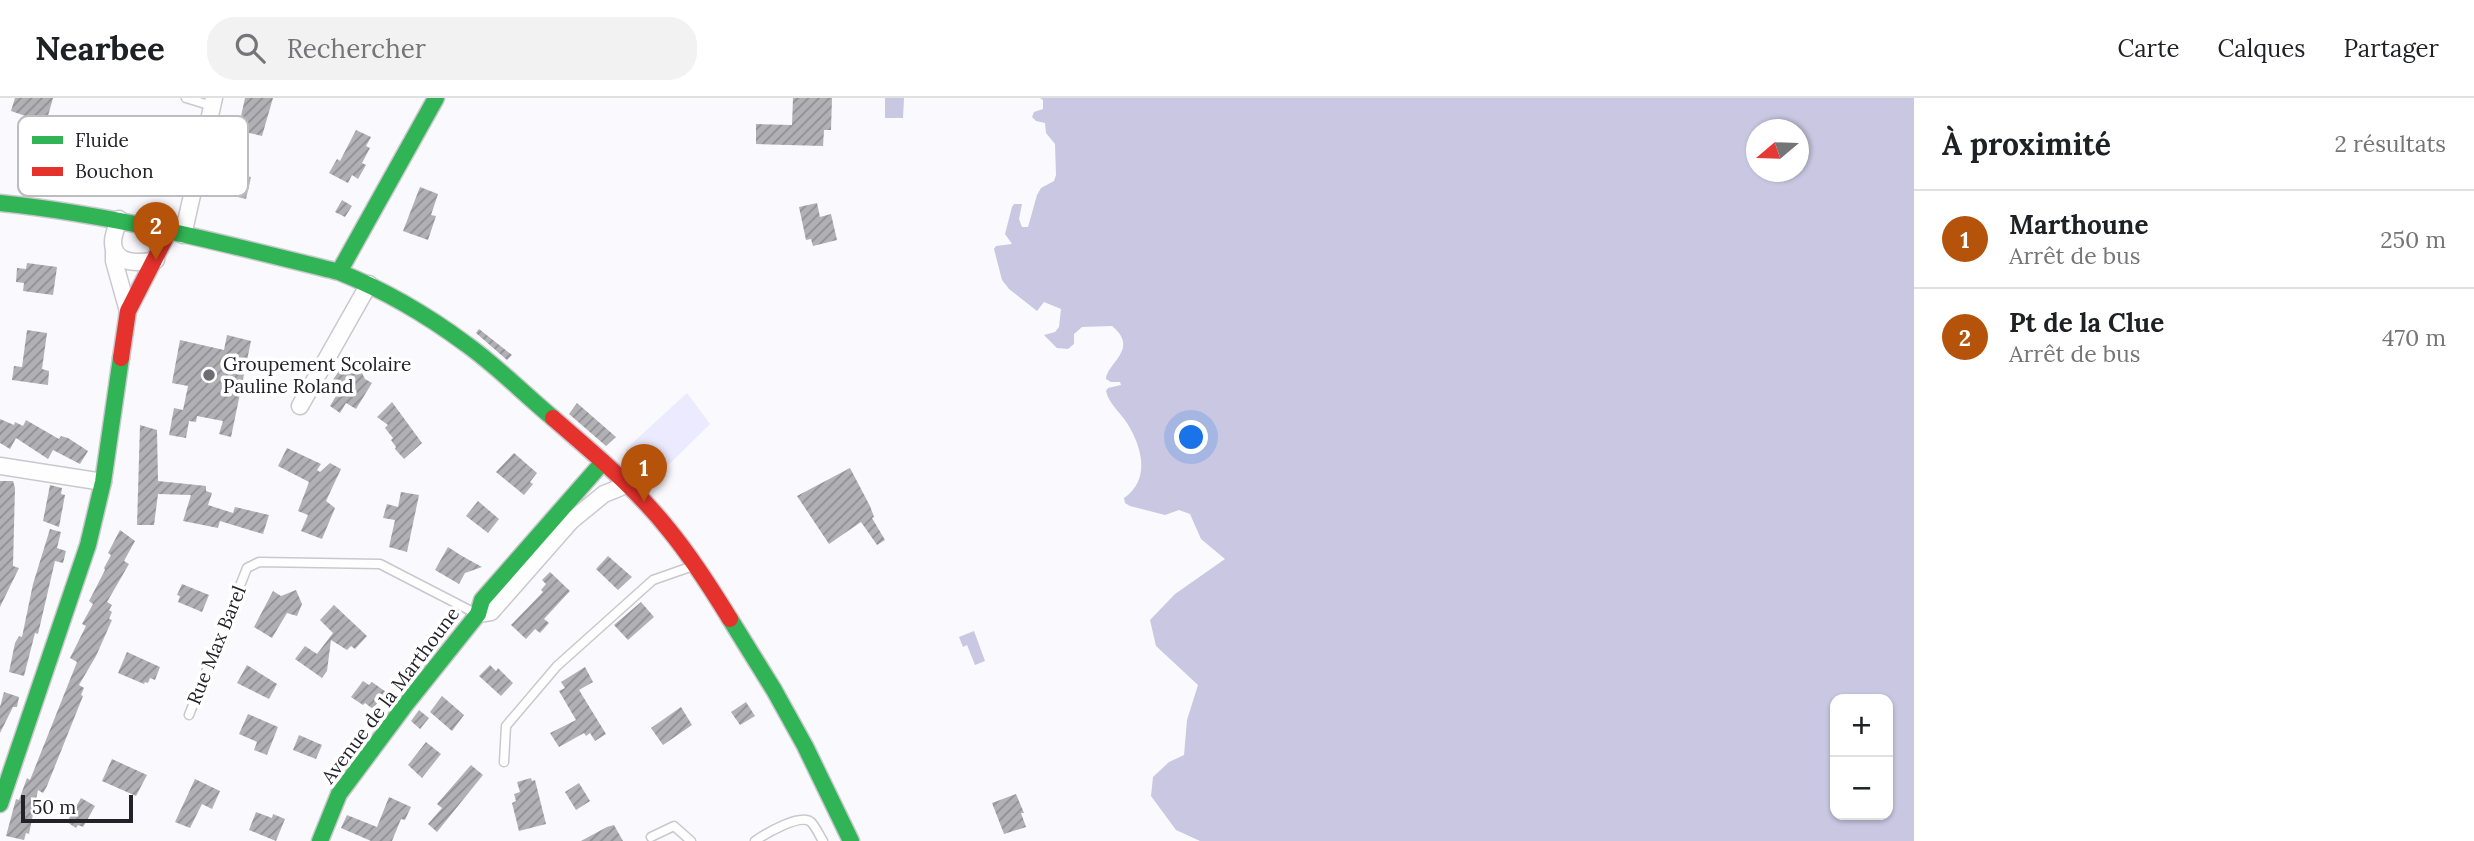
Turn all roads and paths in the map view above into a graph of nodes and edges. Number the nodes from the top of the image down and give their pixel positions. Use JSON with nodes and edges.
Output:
{"nodes":[{"id":1,"x":186,"y":98,"type":"edge"},
{"id":2,"x":436,"y":98,"type":"edge"},
{"id":3,"x":213,"y":102,"type":"edge"},
{"id":4,"x":186,"y":196,"type":"edge"},
{"id":5,"x":0,"y":203,"type":"edge"},
{"id":6,"x":119,"y":219,"type":"junction"},
{"id":7,"x":176,"y":233,"type":"junction"},
{"id":8,"x":114,"y":248,"type":"junction"},
{"id":9,"x":156,"y":260,"type":"junction"},
{"id":10,"x":340,"y":272,"type":"junction"},
{"id":11,"x":369,"y":284,"type":"junction"},
{"id":12,"x":128,"y":311,"type":"junction"},
{"id":13,"x":300,"y":406,"type":"dead end"},
{"id":14,"x":603,"y":462,"type":"junction"},
{"id":15,"x":0,"y":466,"type":"edge"},
{"id":16,"x":103,"y":482,"type":"junction"},
{"id":17,"x":625,"y":483,"type":"junction"},
{"id":18,"x":696,"y":565,"type":"junction"},
{"id":19,"x":478,"y":614,"type":"junction"},
{"id":20,"x":188,"y":715,"type":"dead end"},
{"id":21,"x":504,"y":762,"type":"dead end"},
{"id":22,"x":0,"y":804,"type":"edge"},
{"id":23,"x":651,"y":837,"type":"dead end"},
{"id":24,"x":320,"y":841,"type":"edge"},
{"id":25,"x":691,"y":841,"type":"edge"},
{"id":26,"x":755,"y":841,"type":"edge"},
{"id":27,"x":823,"y":841,"type":"edge"},
{"id":28,"x":851,"y":841,"type":"edge"}],
"edges":[{"from":1,"to":3,"type":"lane"},
{"from":2,"to":10,"type":"street"},
{"from":4,"to":7,"type":"street"},
{"from":5,"to":6,"type":"street"},
{"from":6,"to":7,"type":"street"},
{"from":6,"to":8,"type":"street"},
{"from":7,"to":9,"type":"street"},
{"from":7,"to":10,"type":"street"},
{"from":8,"to":9,"type":"street"},
{"from":8,"to":12,"type":"street"},
{"from":9,"to":12,"type":"street"},
{"from":10,"to":11,"type":"street"},
{"from":11,"to":13,"type":"street"},
{"from":11,"to":14,"type":"street"},
{"from":12,"to":16,"type":"street"},
{"from":14,"to":17,"type":"street"},
{"from":14,"to":19,"type":"street","name":"Avenue de la Marthoune"},
{"from":15,"to":16,"type":"street"},
{"from":16,"to":22,"type":"street"},
{"from":17,"to":18,"type":"street"},
{"from":17,"to":19,"type":"street","name":"Avenue de la Marthoune"},
{"from":18,"to":21,"type":"lane"},
{"from":18,"to":28,"type":"street"},
{"from":19,"to":20,"type":"lane","name":"Rue Max Barel"},
{"from":19,"to":24,"type":"street","name":"Avenue de la Marthoune"},
{"from":23,"to":25,"type":"lane"},
{"from":26,"to":27,"type":"lane"}]}
